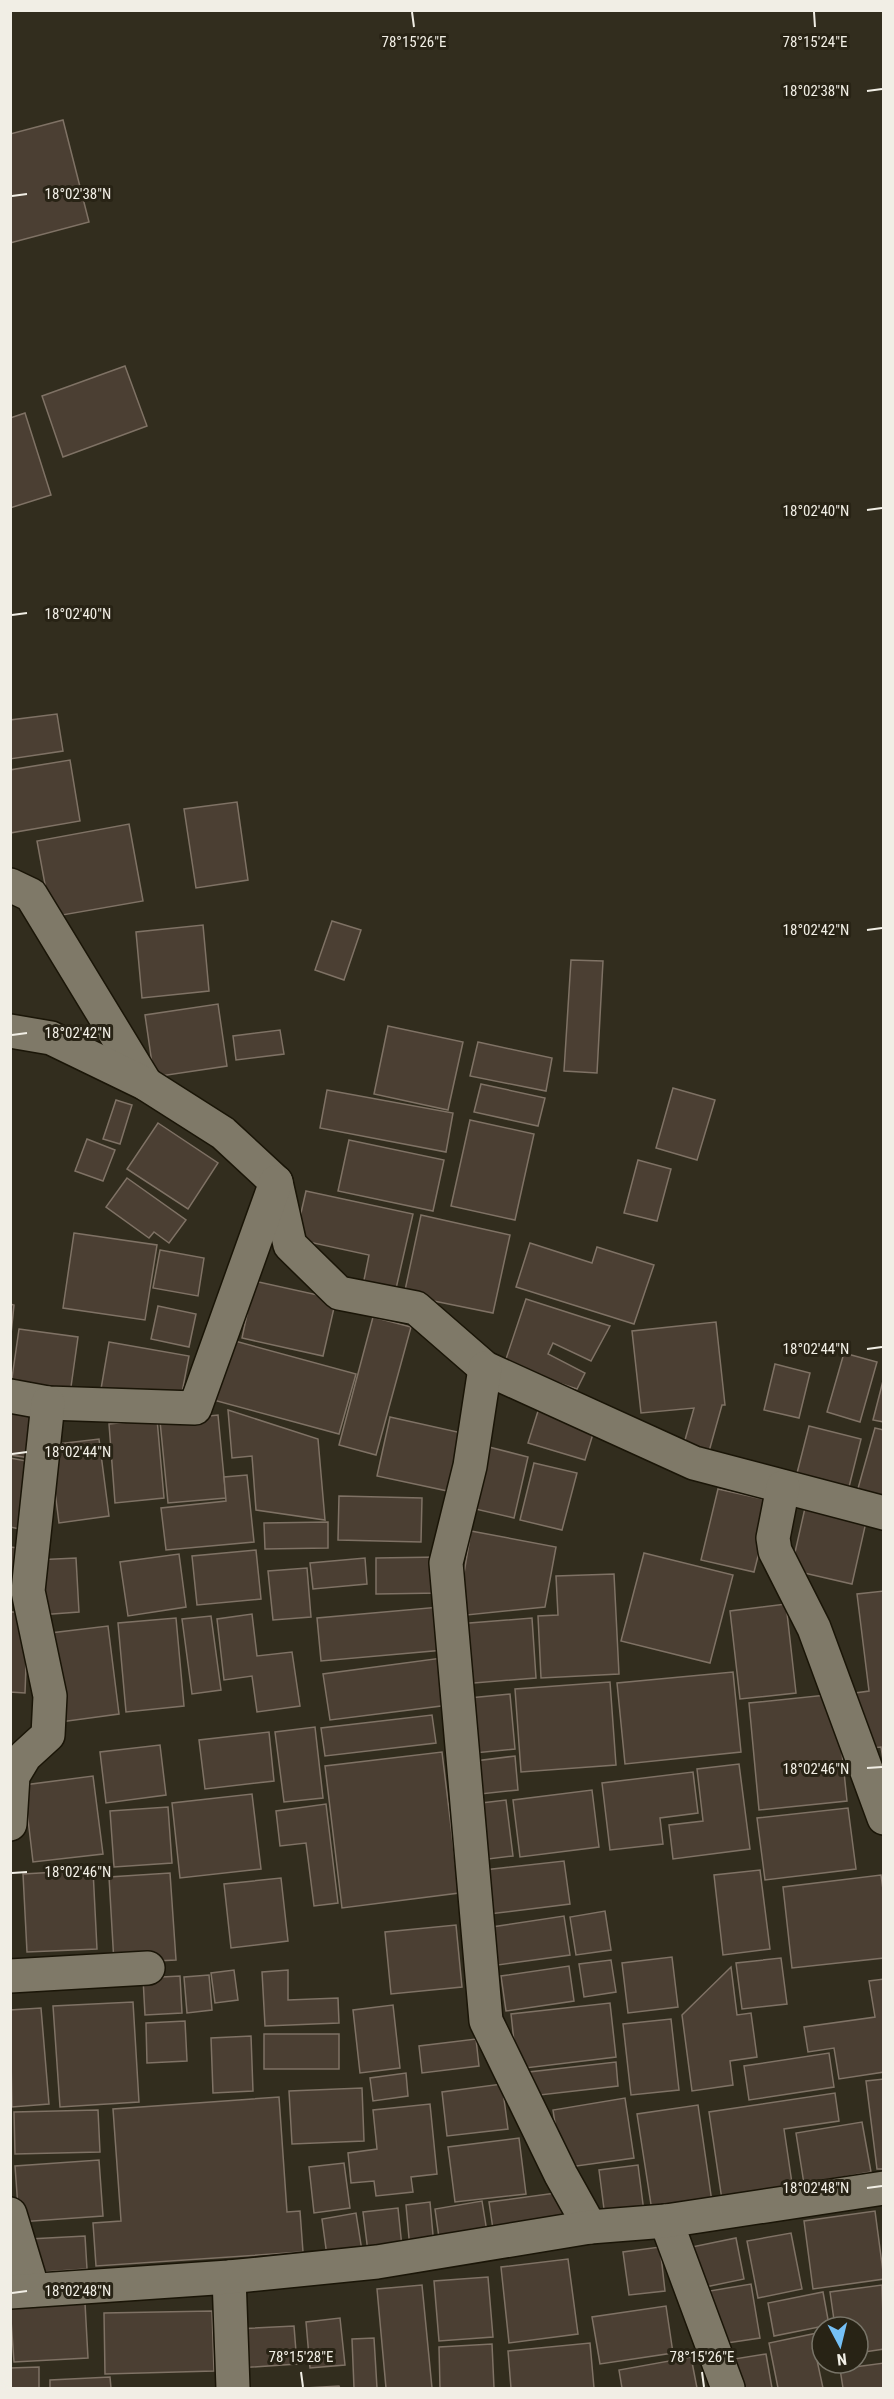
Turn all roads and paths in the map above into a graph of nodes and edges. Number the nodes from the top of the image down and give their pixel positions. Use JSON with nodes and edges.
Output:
{"nodes":[{"id":1,"x":10,"y":885,"type":"edge"},
{"id":2,"x":10,"y":1031,"type":"edge"},
{"id":3,"x":146,"y":1084,"type":"junction"},
{"id":4,"x":276,"y":1182,"type":"junction"},
{"id":5,"x":485,"y":1368,"type":"junction"},
{"id":6,"x":10,"y":1396,"type":"edge"},
{"id":7,"x":48,"y":1403,"type":"junction"},
{"id":8,"x":783,"y":1486,"type":"junction"},
{"id":9,"x":884,"y":1513,"type":"edge"},
{"id":10,"x":884,"y":1818,"type":"edge"},
{"id":11,"x":10,"y":1824,"type":"edge"},
{"id":12,"x":148,"y":1968,"type":"dead end"},
{"id":13,"x":10,"y":1976,"type":"edge"},
{"id":14,"x":884,"y":2188,"type":"edge"},
{"id":15,"x":10,"y":2214,"type":"edge"},
{"id":16,"x":666,"y":2221,"type":"junction"},
{"id":17,"x":590,"y":2227,"type":"junction"},
{"id":18,"x":229,"y":2277,"type":"junction"},
{"id":19,"x":22,"y":2291,"type":"edge"},
{"id":20,"x":233,"y":2388,"type":"edge"},
{"id":21,"x":728,"y":2388,"type":"edge"}],
"edges":[{"from":1,"to":3,"type":"street"},
{"from":2,"to":3,"type":"street"},
{"from":3,"to":4,"type":"street"},
{"from":4,"to":5,"type":"street"},
{"from":4,"to":7,"type":"street"},
{"from":5,"to":8,"type":"street"},
{"from":5,"to":17,"type":"street"},
{"from":6,"to":7,"type":"street"},
{"from":7,"to":11,"type":"street"},
{"from":8,"to":9,"type":"street"},
{"from":8,"to":10,"type":"street"},
{"from":12,"to":13,"type":"street"},
{"from":14,"to":16,"type":"street"},
{"from":15,"to":19,"type":"street"},
{"from":16,"to":17,"type":"street"},
{"from":16,"to":21,"type":"street"},
{"from":17,"to":18,"type":"street"},
{"from":18,"to":19,"type":"street"},
{"from":18,"to":20,"type":"street"}]}
